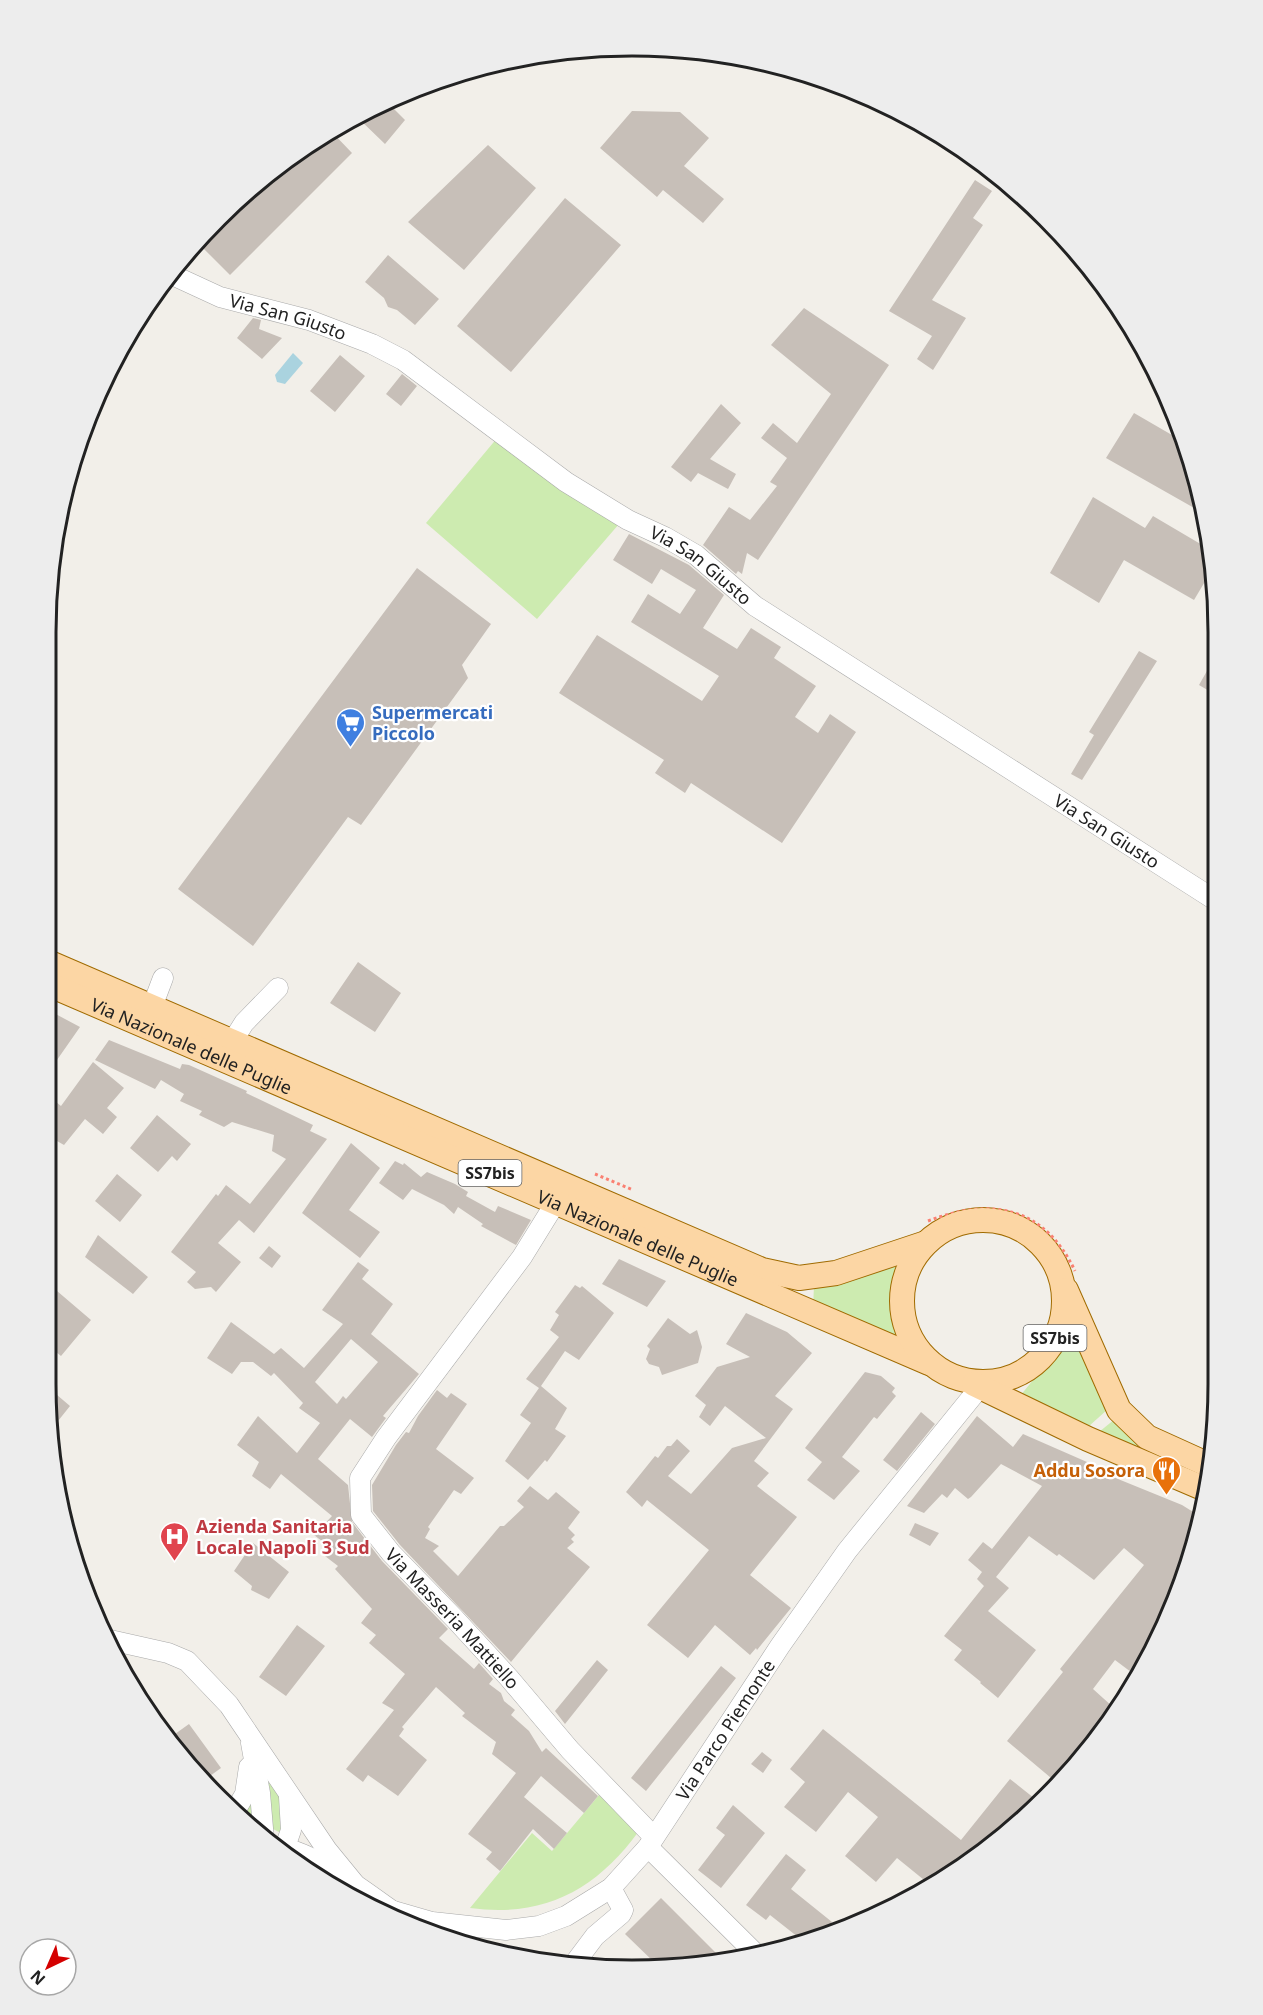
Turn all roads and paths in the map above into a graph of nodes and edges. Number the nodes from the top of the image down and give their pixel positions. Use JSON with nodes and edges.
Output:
{"nodes":[{"id":1,"x":178,"y":278,"type":"edge"},
{"id":2,"x":1208,"y":896,"type":"edge"},
{"id":3,"x":56,"y":966,"type":"edge"},
{"id":4,"x":163,"y":978,"type":"dead end"},
{"id":5,"x":56,"y":988,"type":"edge"},
{"id":6,"x":278,"y":988,"type":"dead end"},
{"id":7,"x":152,"y":1007,"type":"junction"},
{"id":8,"x":232,"y":1042,"type":"junction"},
{"id":9,"x":590,"y":1172,"type":"dead end"},
{"id":10,"x":639,"y":1193,"type":"dead end"},
{"id":11,"x":556,"y":1202,"type":"junction"},
{"id":12,"x":923,"y":1234,"type":"junction"},
{"id":13,"x":1066,"y":1269,"type":"junction"},
{"id":14,"x":929,"y":1364,"type":"junction"},
{"id":15,"x":977,"y":1385,"type":"junction"},
{"id":16,"x":1202,"y":1462,"type":"edge"},
{"id":17,"x":1198,"y":1486,"type":"edge"},
{"id":18,"x":117,"y":1642,"type":"edge"},
{"id":19,"x":249,"y":1734,"type":"junction"},
{"id":20,"x":287,"y":1791,"type":"junction"},
{"id":21,"x":239,"y":1805,"type":"edge"},
{"id":22,"x":263,"y":1826,"type":"edge"},
{"id":23,"x":284,"y":1842,"type":"edge"},
{"id":24,"x":651,"y":1842,"type":"junction"},
{"id":25,"x":306,"y":1859,"type":"edge"},
{"id":26,"x":354,"y":1883,"type":"junction"},
{"id":27,"x":611,"y":1888,"type":"junction"},
{"id":28,"x":377,"y":1900,"type":"edge"},
{"id":29,"x":409,"y":1915,"type":"edge"},
{"id":30,"x":749,"y":1947,"type":"edge"},
{"id":31,"x":579,"y":1957,"type":"edge"}],
"edges":[{"from":1,"to":2,"type":"street","name":"Via San Giusto"},
{"from":3,"to":7,"type":"main road","name":"Via Nazionale delle Puglie","number":"SS7bis"},
{"from":4,"to":7,"type":"street"},
{"from":5,"to":11,"type":"main road","name":"Via Nazionale delle Puglie","number":"SS7bis"},
{"from":6,"to":8,"type":"street"},
{"from":7,"to":8,"type":"main road","name":"Via Nazionale delle Puglie","number":"SS7bis"},
{"from":8,"to":12,"type":"main road","name":"Via Nazionale delle Puglie","number":"SS7bis"},
{"from":9,"to":10,"type":"path"},
{"from":11,"to":14,"type":"main road","name":"Via Nazionale delle Puglie","number":"SS7bis"},
{"from":11,"to":24,"type":"street","name":"Via Masseria Mattiello"},
{"from":12,"to":13,"type":"main road","name":"Via Nazionale delle Puglie","number":"SS7bis"},
{"from":12,"to":13,"type":"path"},
{"from":12,"to":14,"type":"main road","name":"Via Nazionale delle Puglie","number":"SS7bis"},
{"from":13,"to":15,"type":"main road","name":"Via Nazionale delle Puglie","number":"SS7bis"},
{"from":13,"to":16,"type":"main road","name":"Via Nazionale delle Puglie","number":"SS7bis"},
{"from":14,"to":15,"type":"main road","name":"Via Nazionale delle Puglie","number":"SS7bis"},
{"from":15,"to":17,"type":"main road","name":"Via Nazionale delle Puglie","number":"SS7bis"},
{"from":15,"to":24,"type":"street","name":"Via Parco Piemonte"},
{"from":18,"to":19,"type":"street"},
{"from":19,"to":20,"type":"street"},
{"from":19,"to":21,"type":"street"},
{"from":19,"to":22,"type":"street"},
{"from":20,"to":23,"type":"street"},
{"from":20,"to":26,"type":"street"},
{"from":24,"to":27,"type":"street","name":"Via Parco Piemonte"},
{"from":24,"to":30,"type":"street","name":"Via Masseria Mattiello"},
{"from":25,"to":26,"type":"street"},
{"from":26,"to":28,"type":"street","name":"Via Parco Piemonte"},
{"from":27,"to":29,"type":"street","name":"Via Parco Piemonte"},
{"from":27,"to":31,"type":"street"}]}
